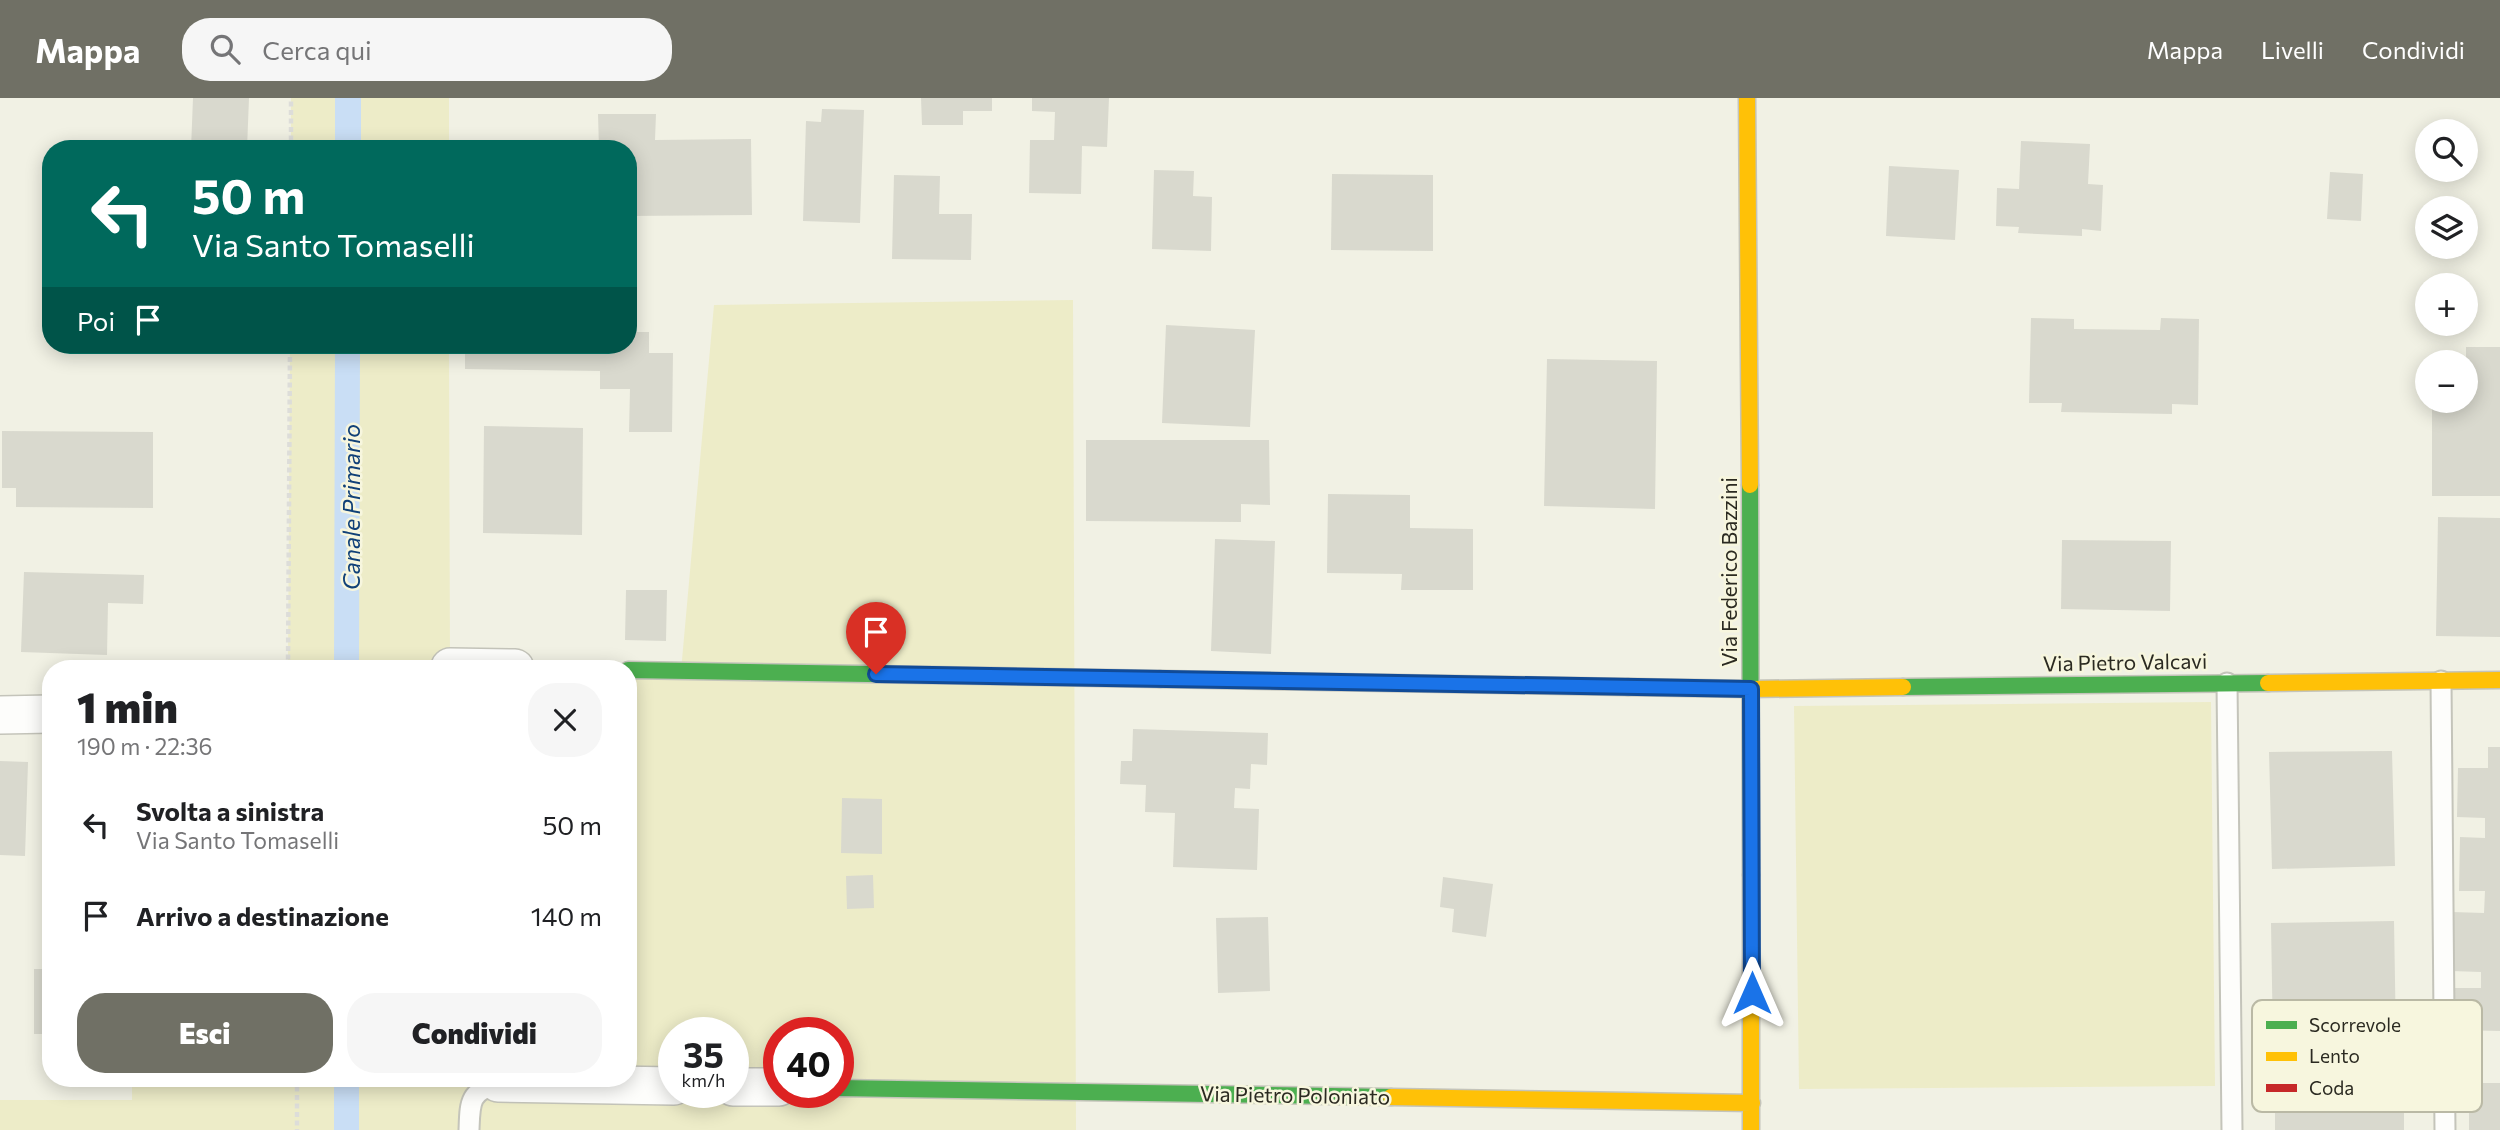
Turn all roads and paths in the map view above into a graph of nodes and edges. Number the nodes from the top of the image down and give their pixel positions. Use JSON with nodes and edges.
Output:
{"nodes":[{"id":1,"x":291,"y":98,"type":"edge"},
{"id":2,"x":1747,"y":98,"type":"edge"},
{"id":3,"x":291,"y":140,"type":"edge"},
{"id":4,"x":290,"y":354,"type":"edge"},
{"id":5,"x":288,"y":660,"type":"edge"},
{"id":6,"x":637,"y":670,"type":"edge"},
{"id":7,"x":2500,"y":680,"type":"edge"},
{"id":8,"x":2441,"y":681,"type":"junction"},
{"id":9,"x":2227,"y":683,"type":"junction"},
{"id":10,"x":1751,"y":689,"type":"junction"},
{"id":11,"x":42,"y":714,"type":"edge"},
{"id":12,"x":0,"y":715,"type":"edge"},
{"id":13,"x":2444,"y":1000,"type":"edge"},
{"id":14,"x":637,"y":1085,"type":"edge"},
{"id":15,"x":658,"y":1086,"type":"edge"},
{"id":16,"x":297,"y":1087,"type":"edge"},
{"id":17,"x":486,"y":1087,"type":"edge"},
{"id":18,"x":854,"y":1088,"type":"edge"},
{"id":19,"x":1752,"y":1103,"type":"junction"},
{"id":20,"x":2445,"y":1112,"type":"edge"},
{"id":21,"x":298,"y":1130,"type":"edge"},
{"id":22,"x":469,"y":1130,"type":"edge"},
{"id":23,"x":1751,"y":1130,"type":"edge"},
{"id":24,"x":2232,"y":1130,"type":"edge"},
{"id":25,"x":2445,"y":1130,"type":"edge"}],
"edges":[{"from":1,"to":3,"type":"path"},
{"from":2,"to":10,"type":"street","name":"Via Federico Bazzini"},
{"from":4,"to":5,"type":"path"},
{"from":6,"to":10,"type":"street","name":"Via Pietro Valcavi"},
{"from":7,"to":8,"type":"street","name":"Via Pietro Valcavi"},
{"from":8,"to":9,"type":"street","name":"Via Pietro Valcavi"},
{"from":8,"to":13,"type":"lane"},
{"from":9,"to":10,"type":"street","name":"Via Pietro Valcavi"},
{"from":9,"to":24,"type":"lane"},
{"from":10,"to":19,"type":"street","name":"Via Federico Bazzini"},
{"from":11,"to":12,"type":"street"},
{"from":14,"to":15,"type":"street"},
{"from":16,"to":21,"type":"path"},
{"from":17,"to":22,"type":"lane"},
{"from":18,"to":19,"type":"street","name":"Via Pietro Poloniato"},
{"from":19,"to":23,"type":"street","name":"Via Federico Bazzini"},
{"from":20,"to":25,"type":"lane"}]}
